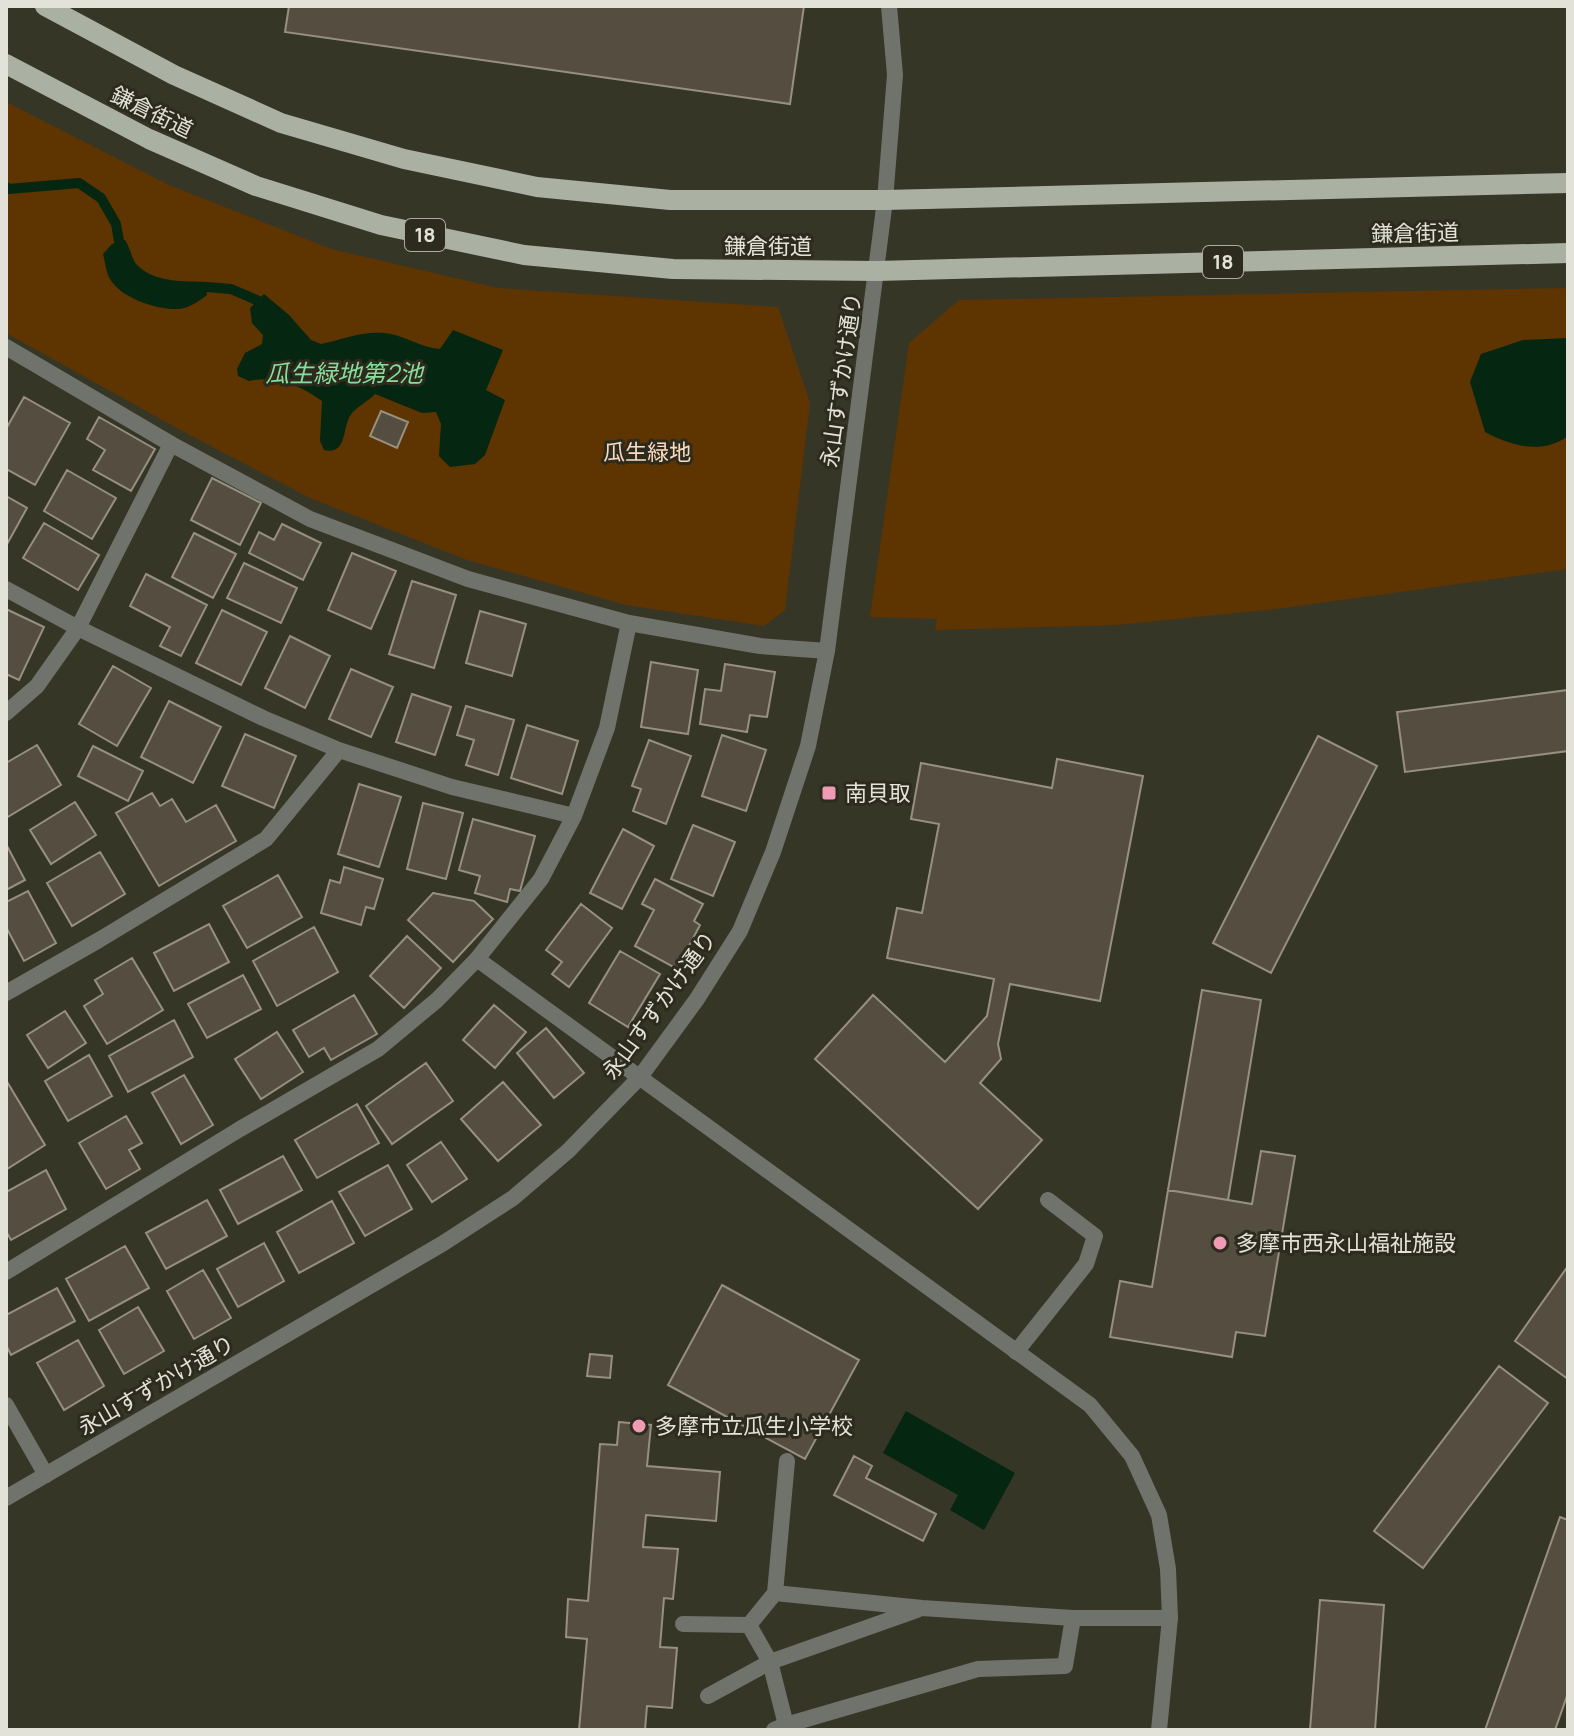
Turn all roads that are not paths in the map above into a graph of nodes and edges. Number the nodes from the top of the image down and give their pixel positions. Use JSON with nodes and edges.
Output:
{"nodes":[{"id":1,"x":45,"y":6,"type":"edge"},
{"id":2,"x":889,"y":6,"type":"edge"},
{"id":3,"x":6,"y":64,"type":"edge"},
{"id":4,"x":1568,"y":183,"type":"edge"},
{"id":5,"x":885,"y":200,"type":"junction"},
{"id":6,"x":1568,"y":253,"type":"edge"},
{"id":7,"x":877,"y":271,"type":"junction"},
{"id":8,"x":6,"y":347,"type":"edge"},
{"id":9,"x":171,"y":444,"type":"junction"},
{"id":10,"x":6,"y":589,"type":"edge"},
{"id":11,"x":629,"y":623,"type":"junction"},
{"id":12,"x":78,"y":628,"type":"junction"},
{"id":13,"x":827,"y":651,"type":"junction"},
{"id":14,"x":6,"y":713,"type":"edge"},
{"id":15,"x":339,"y":750,"type":"junction"},
{"id":16,"x":574,"y":816,"type":"junction"},
{"id":17,"x":477,"y":959,"type":"junction"},
{"id":18,"x":6,"y":993,"type":"edge"},
{"id":19,"x":640,"y":1077,"type":"junction"},
{"id":20,"x":1048,"y":1200,"type":"dead end"},
{"id":21,"x":6,"y":1272,"type":"edge"},
{"id":22,"x":1016,"y":1352,"type":"junction"},
{"id":23,"x":6,"y":1405,"type":"edge"},
{"id":24,"x":787,"y":1461,"type":"dead end"},
{"id":25,"x":46,"y":1475,"type":"junction"},
{"id":26,"x":6,"y":1498,"type":"edge"},
{"id":27,"x":775,"y":1593,"type":"junction"},
{"id":28,"x":922,"y":1608,"type":"junction"},
{"id":29,"x":1073,"y":1618,"type":"junction"},
{"id":30,"x":1170,"y":1618,"type":"junction"},
{"id":31,"x":683,"y":1624,"type":"dead end"},
{"id":32,"x":749,"y":1625,"type":"junction"},
{"id":33,"x":770,"y":1662,"type":"junction"},
{"id":34,"x":708,"y":1696,"type":"dead end"},
{"id":35,"x":780,"y":1728,"type":"edge"},
{"id":36,"x":1159,"y":1730,"type":"edge"}],
"edges":[{"from":1,"to":5,"type":"main road","name":"鎌倉街道"},
{"from":2,"to":5,"type":"street","name":"永山すずかけ通り"},
{"from":3,"to":7,"type":"main road","name":"鎌倉街道","number":"18"},
{"from":4,"to":5,"type":"main road","name":"鎌倉街道"},
{"from":5,"to":7,"type":"street","name":"永山すずかけ通り"},
{"from":6,"to":7,"type":"main road","name":"鎌倉街道","number":"18"},
{"from":7,"to":13,"type":"street","name":"永山すずかけ通り"},
{"from":8,"to":9,"type":"street"},
{"from":9,"to":11,"type":"street"},
{"from":9,"to":12,"type":"street"},
{"from":10,"to":12,"type":"street"},
{"from":11,"to":13,"type":"street"},
{"from":11,"to":16,"type":"street"},
{"from":12,"to":14,"type":"street"},
{"from":12,"to":15,"type":"street"},
{"from":13,"to":19,"type":"street","name":"永山すずかけ通り"},
{"from":15,"to":16,"type":"street"},
{"from":15,"to":18,"type":"street"},
{"from":16,"to":17,"type":"street"},
{"from":17,"to":19,"type":"street"},
{"from":17,"to":21,"type":"street"},
{"from":19,"to":22,"type":"street"},
{"from":19,"to":25,"type":"street","name":"永山すずかけ通り"},
{"from":20,"to":22,"type":"street"},
{"from":22,"to":30,"type":"street"},
{"from":23,"to":25,"type":"street"},
{"from":24,"to":27,"type":"street"},
{"from":25,"to":26,"type":"street","name":"永山すずかけ通り"},
{"from":27,"to":28,"type":"street"},
{"from":27,"to":32,"type":"street"},
{"from":28,"to":29,"type":"street"},
{"from":28,"to":33,"type":"street"},
{"from":29,"to":30,"type":"street"},
{"from":29,"to":35,"type":"street"},
{"from":30,"to":36,"type":"street"},
{"from":31,"to":32,"type":"street"},
{"from":32,"to":33,"type":"street"},
{"from":33,"to":34,"type":"street"},
{"from":33,"to":35,"type":"street"}]}
